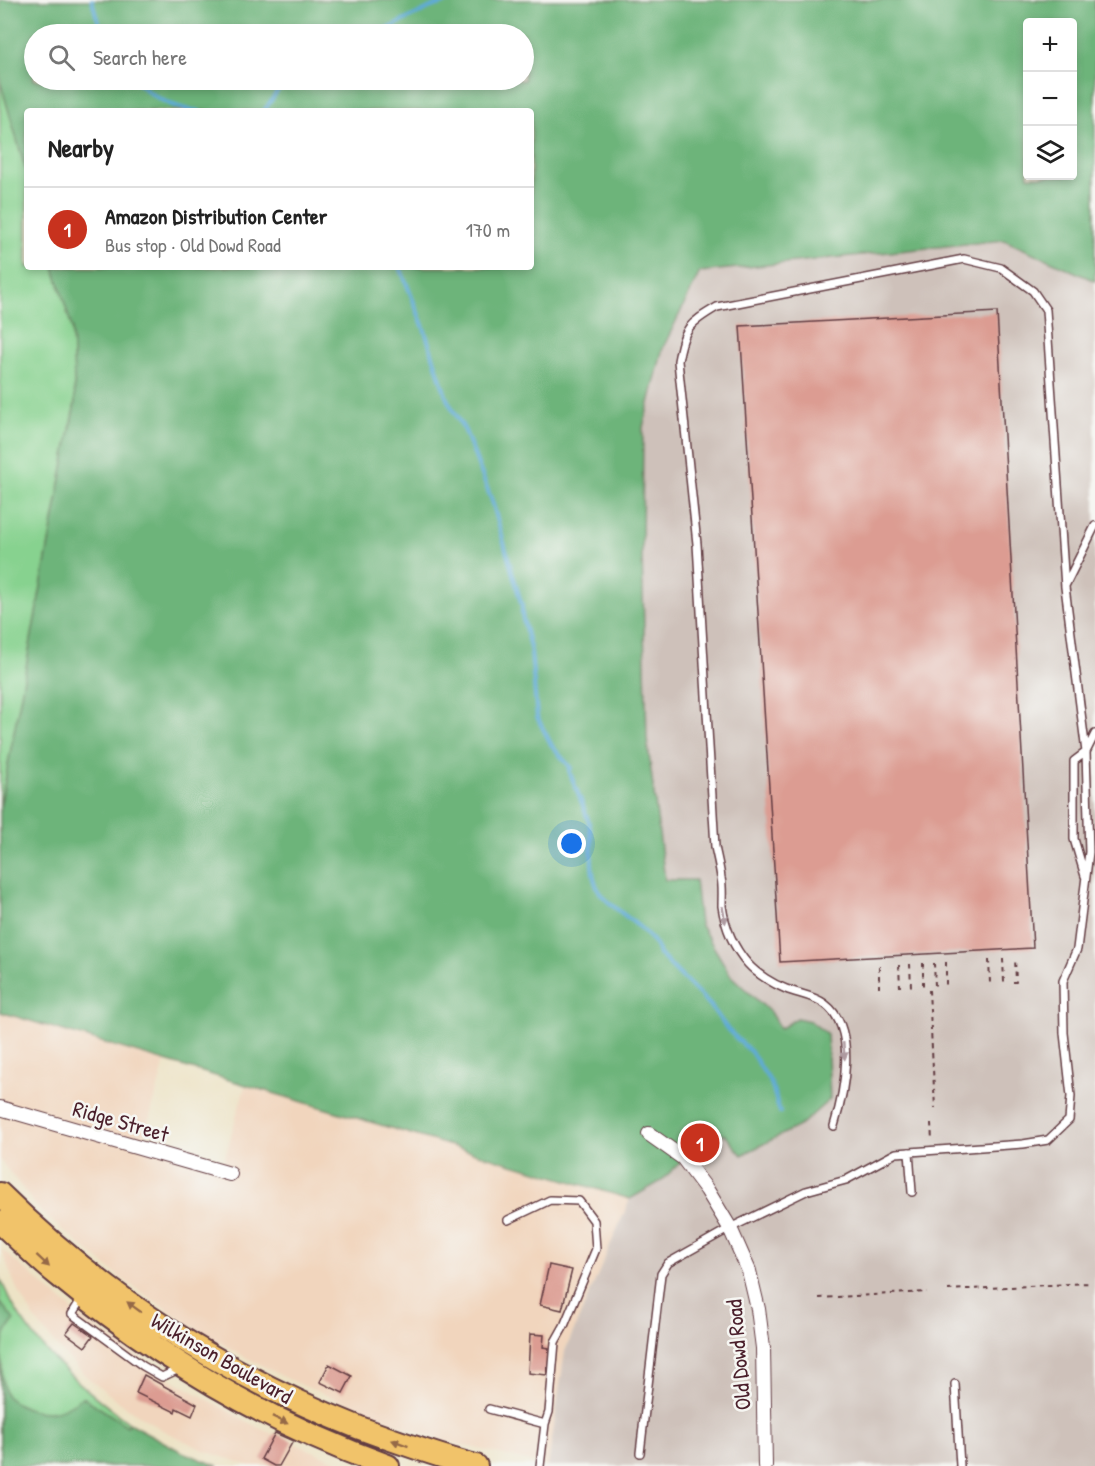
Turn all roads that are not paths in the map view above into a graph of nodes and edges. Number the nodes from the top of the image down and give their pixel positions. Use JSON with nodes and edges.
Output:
{"nodes":[{"id":1,"x":1095,"y":526,"type":"edge"},
{"id":2,"x":1065,"y":587,"type":"junction"},
{"id":3,"x":1095,"y":734,"type":"edge"},
{"id":4,"x":1086,"y":752,"type":"junction"},
{"id":5,"x":1085,"y":879,"type":"junction"},
{"id":6,"x":0,"y":1108,"type":"edge"},
{"id":7,"x":834,"y":1126,"type":"dead end"},
{"id":8,"x":649,"y":1134,"type":"dead end"},
{"id":9,"x":909,"y":1152,"type":"junction"},
{"id":10,"x":230,"y":1174,"type":"dead end"},
{"id":11,"x":0,"y":1185,"type":"edge"},
{"id":12,"x":912,"y":1192,"type":"dead end"},
{"id":13,"x":0,"y":1194,"type":"edge"},
{"id":14,"x":508,"y":1220,"type":"dead end"},
{"id":15,"x":0,"y":1222,"type":"edge"},
{"id":16,"x":30,"y":1224,"type":"junction"},
{"id":17,"x":730,"y":1228,"type":"junction"},
{"id":18,"x":132,"y":1345,"type":"junction"},
{"id":19,"x":184,"y":1367,"type":"junction"},
{"id":20,"x":237,"y":1371,"type":"junction"},
{"id":21,"x":955,"y":1384,"type":"dead end"},
{"id":22,"x":228,"y":1393,"type":"junction"},
{"id":23,"x":489,"y":1409,"type":"dead end"},
{"id":24,"x":544,"y":1424,"type":"junction"},
{"id":25,"x":640,"y":1453,"type":"dead end"},
{"id":26,"x":388,"y":1466,"type":"edge"},
{"id":27,"x":476,"y":1466,"type":"edge"},
{"id":28,"x":540,"y":1466,"type":"edge"},
{"id":29,"x":765,"y":1466,"type":"edge"},
{"id":30,"x":960,"y":1466,"type":"edge"}],
"edges":[{"from":1,"to":2,"type":"lane"},
{"from":2,"to":4,"type":"lane"},
{"from":2,"to":7,"type":"lane","one_way":true},
{"from":3,"to":4,"type":"lane"},
{"from":4,"to":5,"type":"lane"},
{"from":4,"to":5,"type":"lane"},
{"from":5,"to":9,"type":"lane"},
{"from":6,"to":10,"type":"street","name":"Ridge Street"},
{"from":8,"to":17,"type":"street","name":"Old Dowd Road"},
{"from":9,"to":12,"type":"lane"},
{"from":9,"to":17,"type":"lane"},
{"from":11,"to":16,"type":"main road"},
{"from":13,"to":16,"type":"main road","name":"Wilkinson Boulevard"},
{"from":14,"to":24,"type":"lane"},
{"from":15,"to":18,"type":"main road","name":"Wilkinson Boulevard","one_way":true},
{"from":20,"to":16,"type":"main road","name":"Wilkinson Boulevard","one_way":true},
{"from":17,"to":25,"type":"lane"},
{"from":17,"to":29,"type":"street","name":"Old Dowd Road"},
{"from":18,"to":19,"type":"main road","name":"Wilkinson Boulevard"},
{"from":18,"to":19,"type":"lane"},
{"from":19,"to":22,"type":"main road","name":"Wilkinson Boulevard"},
{"from":20,"to":22,"type":"main road"},
{"from":27,"to":20,"type":"main road","name":"Wilkinson Boulevard","one_way":true},
{"from":21,"to":30,"type":"lane"},
{"from":22,"to":26,"type":"main road","name":"Wilkinson Boulevard","one_way":true},
{"from":23,"to":24,"type":"lane"},
{"from":24,"to":28,"type":"lane"}]}
